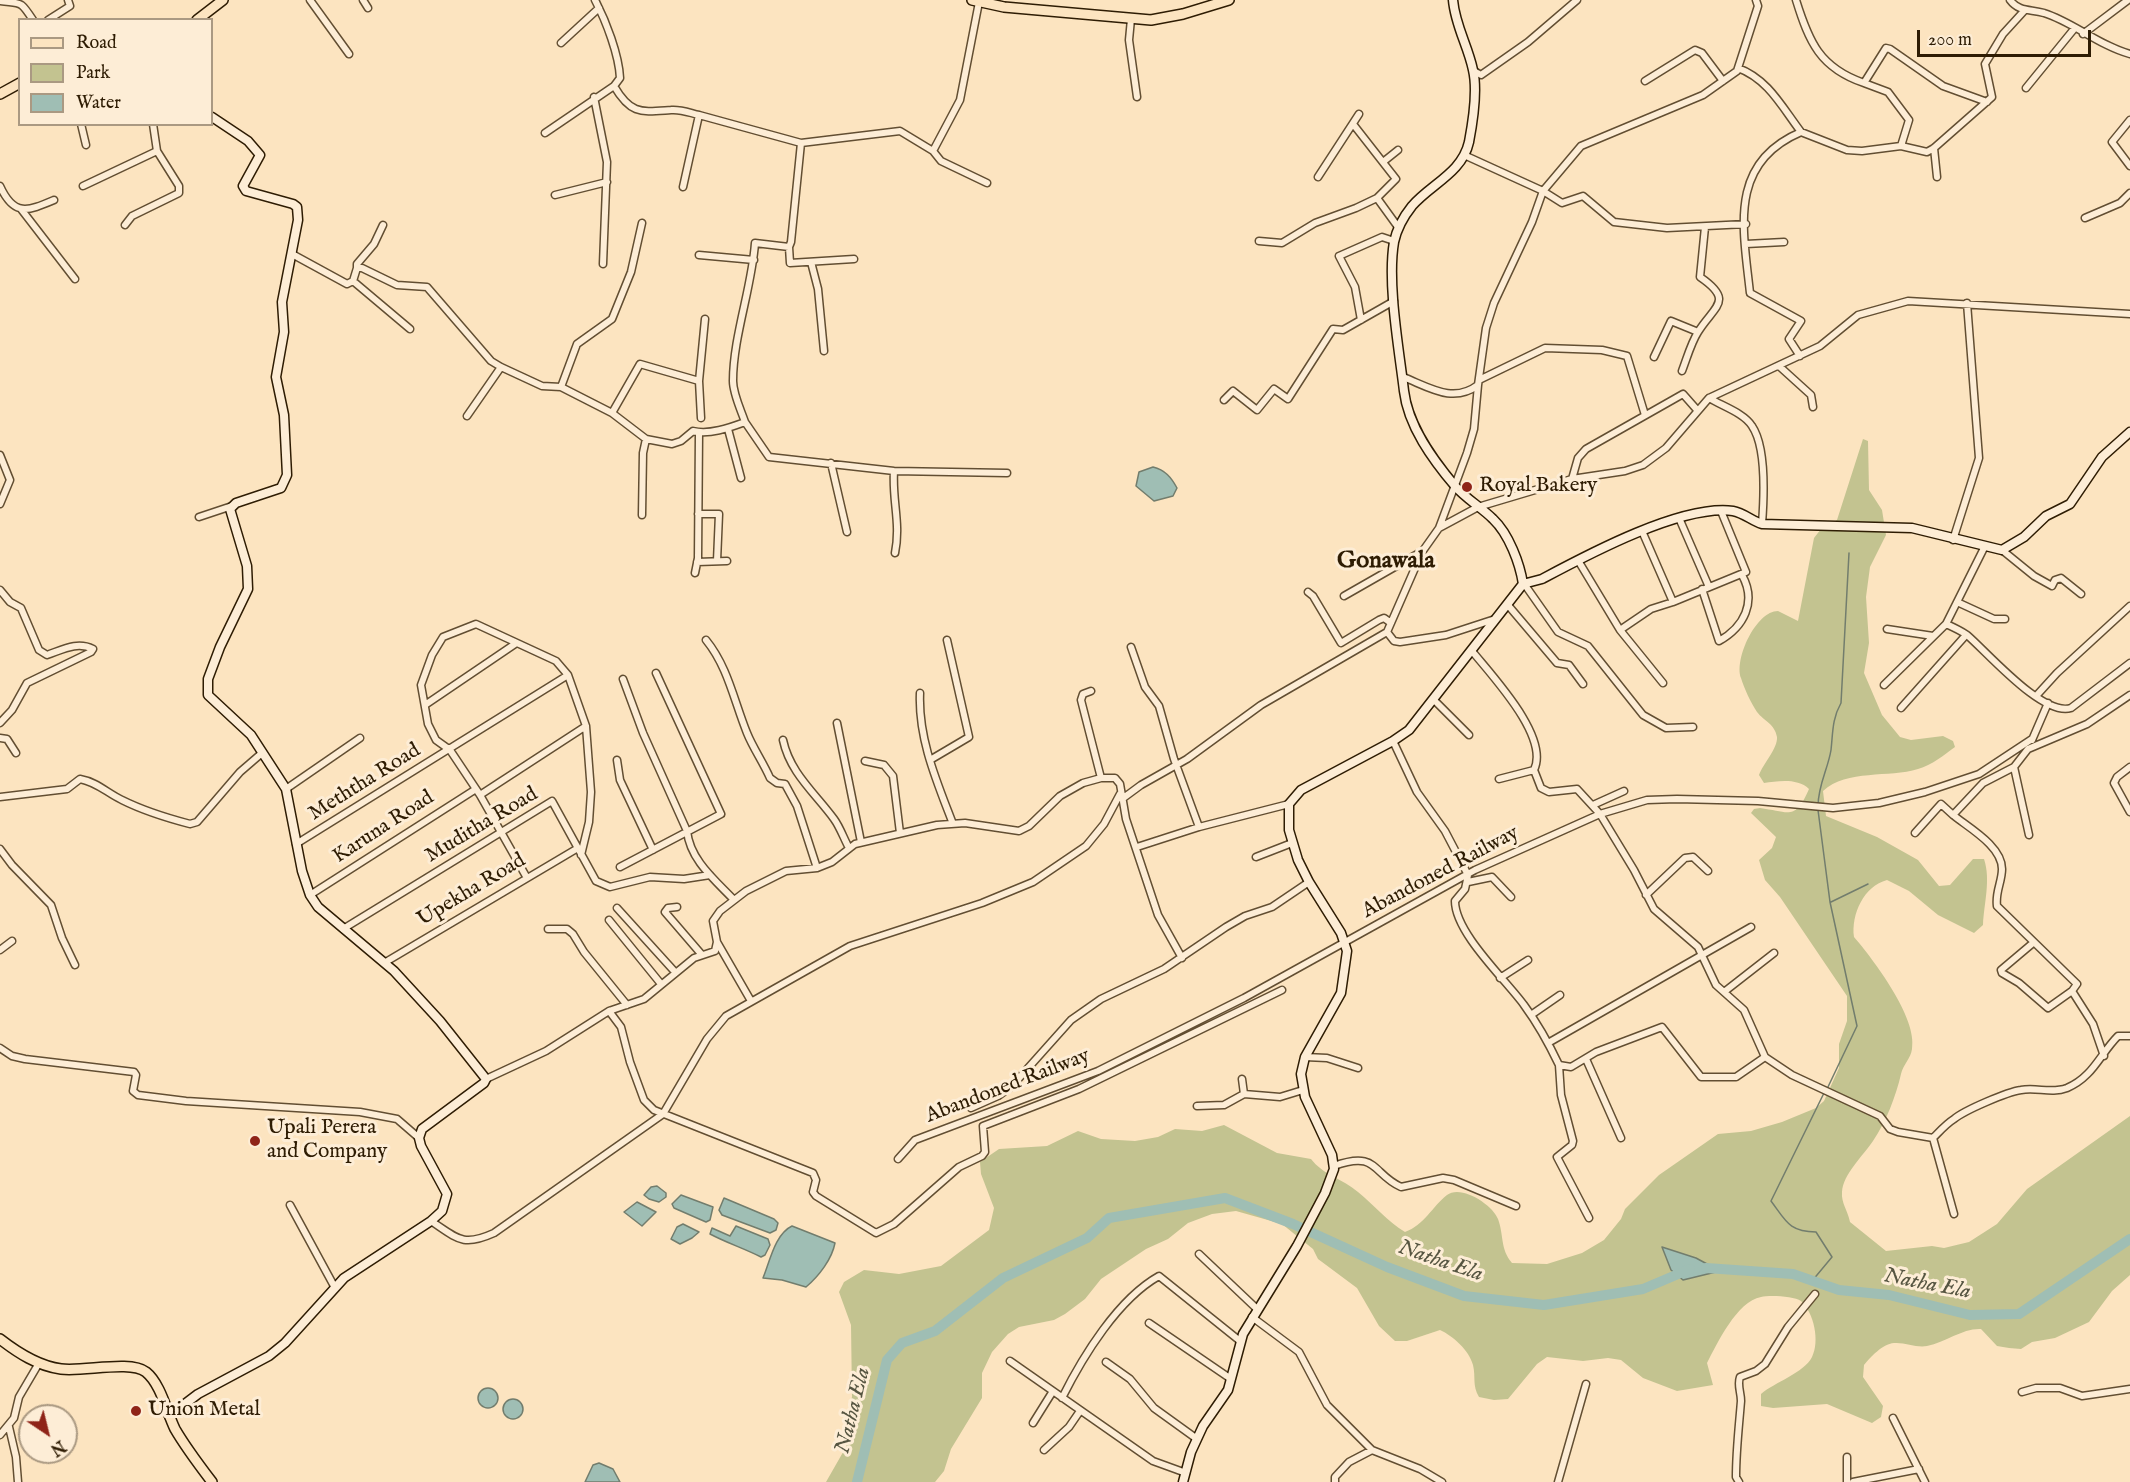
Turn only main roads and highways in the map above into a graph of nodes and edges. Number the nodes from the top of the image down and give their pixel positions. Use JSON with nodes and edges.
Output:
{"nodes":[{"id":1,"x":223,"y":0,"type":"edge"},
{"id":2,"x":1229,"y":0,"type":"edge"},
{"id":3,"x":975,"y":1,"type":"edge"},
{"id":4,"x":1005,"y":3,"type":"edge"},
{"id":5,"x":200,"y":18,"type":"edge"},
{"id":6,"x":18,"y":84,"type":"edge"},
{"id":7,"x":0,"y":94,"type":"edge"},
{"id":8,"x":0,"y":1340,"type":"edge"},
{"id":9,"x":212,"y":1482,"type":"edge"}],
"edges":[{"from":1,"to":5,"type":"main road"},
{"from":2,"to":4,"type":"main road"},
{"from":3,"to":4,"type":"main road"},
{"from":6,"to":7,"type":"main road"},
{"from":8,"to":9,"type":"main road"}]}
